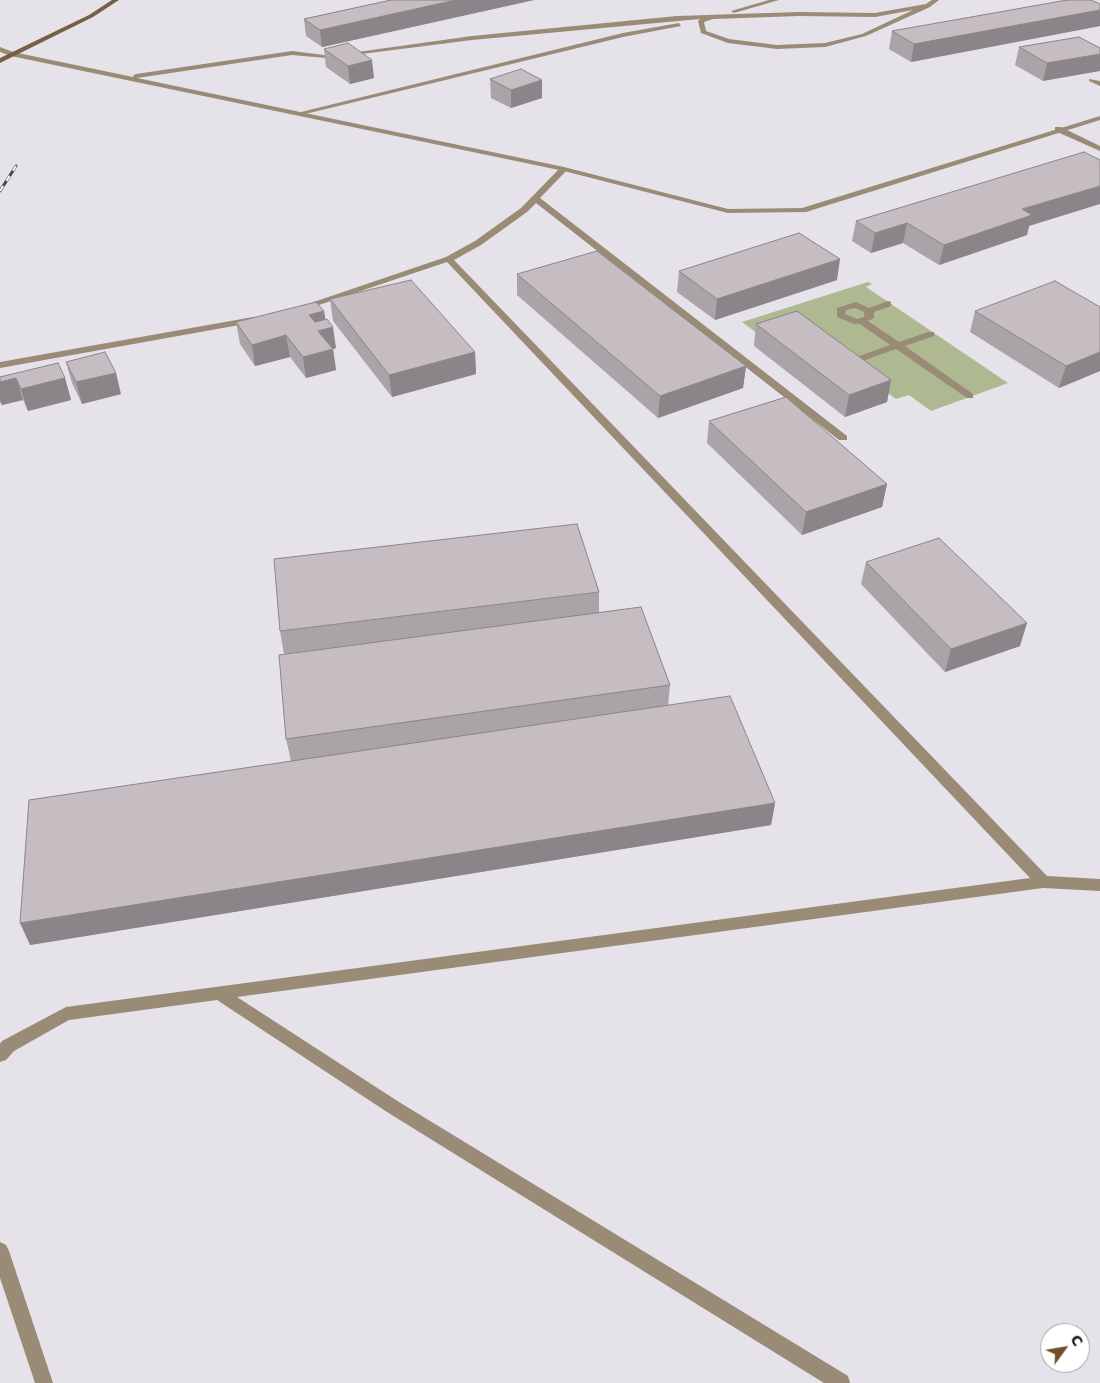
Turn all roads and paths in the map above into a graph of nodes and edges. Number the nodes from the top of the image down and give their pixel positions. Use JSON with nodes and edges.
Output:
{"nodes":[{"id":1,"x":116,"y":0,"type":"edge"},
{"id":2,"x":776,"y":0,"type":"edge"},
{"id":3,"x":936,"y":0,"type":"edge"},
{"id":4,"x":928,"y":6,"type":"junction"},
{"id":5,"x":716,"y":16,"type":"junction"},
{"id":6,"x":701,"y":21,"type":"junction"},
{"id":7,"x":0,"y":49,"type":"edge"},
{"id":8,"x":12,"y":54,"type":"junction"},
{"id":9,"x":0,"y":60,"type":"edge"},
{"id":10,"x":128,"y":78,"type":"junction"},
{"id":11,"x":1091,"y":80,"type":"edge"},
{"id":12,"x":1100,"y":84,"type":"edge"},
{"id":13,"x":301,"y":113,"type":"junction"},
{"id":14,"x":1100,"y":118,"type":"edge"},
{"id":15,"x":1058,"y":130,"type":"junction"},
{"id":16,"x":1100,"y":149,"type":"edge"},
{"id":17,"x":564,"y":169,"type":"junction"},
{"id":18,"x":535,"y":198,"type":"junction"},
{"id":19,"x":449,"y":259,"type":"junction"},
{"id":20,"x":888,"y":304,"type":"dead end"},
{"id":21,"x":869,"y":311,"type":"junction"},
{"id":22,"x":289,"y":313,"type":"edge"},
{"id":23,"x":261,"y":319,"type":"edge"},
{"id":24,"x":862,"y":321,"type":"junction"},
{"id":25,"x":931,"y":334,"type":"dead end"},
{"id":26,"x":897,"y":346,"type":"junction"},
{"id":27,"x":850,"y":362,"type":"edge"},
{"id":28,"x":0,"y":365,"type":"edge"},
{"id":29,"x":970,"y":396,"type":"dead end"},
{"id":30,"x":843,"y":438,"type":"dead end"},
{"id":31,"x":1043,"y":882,"type":"junction"},
{"id":32,"x":1100,"y":885,"type":"edge"},
{"id":33,"x":218,"y":993,"type":"junction"},
{"id":34,"x":0,"y":1055,"type":"edge"},
{"id":35,"x":0,"y":1251,"type":"edge"},
{"id":36,"x":44,"y":1383,"type":"edge"},
{"id":37,"x":841,"y":1383,"type":"edge"}],
"edges":[{"from":1,"to":8,"type":"main road"},
{"from":2,"to":5,"type":"street"},
{"from":3,"to":4,"type":"street"},
{"from":4,"to":5,"type":"street"},
{"from":4,"to":6,"type":"street"},
{"from":5,"to":6,"type":"street"},
{"from":5,"to":10,"type":"street"},
{"from":6,"to":13,"type":"street"},
{"from":7,"to":8,"type":"street"},
{"from":8,"to":9,"type":"main road"},
{"from":8,"to":10,"type":"street"},
{"from":10,"to":13,"type":"street"},
{"from":11,"to":12,"type":"street"},
{"from":13,"to":17,"type":"street"},
{"from":14,"to":15,"type":"street"},
{"from":15,"to":16,"type":"street"},
{"from":15,"to":17,"type":"street"},
{"from":17,"to":18,"type":"street"},
{"from":18,"to":19,"type":"street"},
{"from":18,"to":30,"type":"street"},
{"from":19,"to":22,"type":"street"},
{"from":19,"to":31,"type":"street"},
{"from":20,"to":21,"type":"street"},
{"from":21,"to":24,"type":"street"},
{"from":21,"to":24,"type":"street"},
{"from":23,"to":28,"type":"street"},
{"from":24,"to":26,"type":"street"},
{"from":25,"to":26,"type":"street"},
{"from":26,"to":27,"type":"street"},
{"from":26,"to":29,"type":"street"},
{"from":31,"to":32,"type":"street"},
{"from":31,"to":33,"type":"street"},
{"from":33,"to":34,"type":"street"},
{"from":33,"to":37,"type":"street"},
{"from":35,"to":36,"type":"street"}]}
